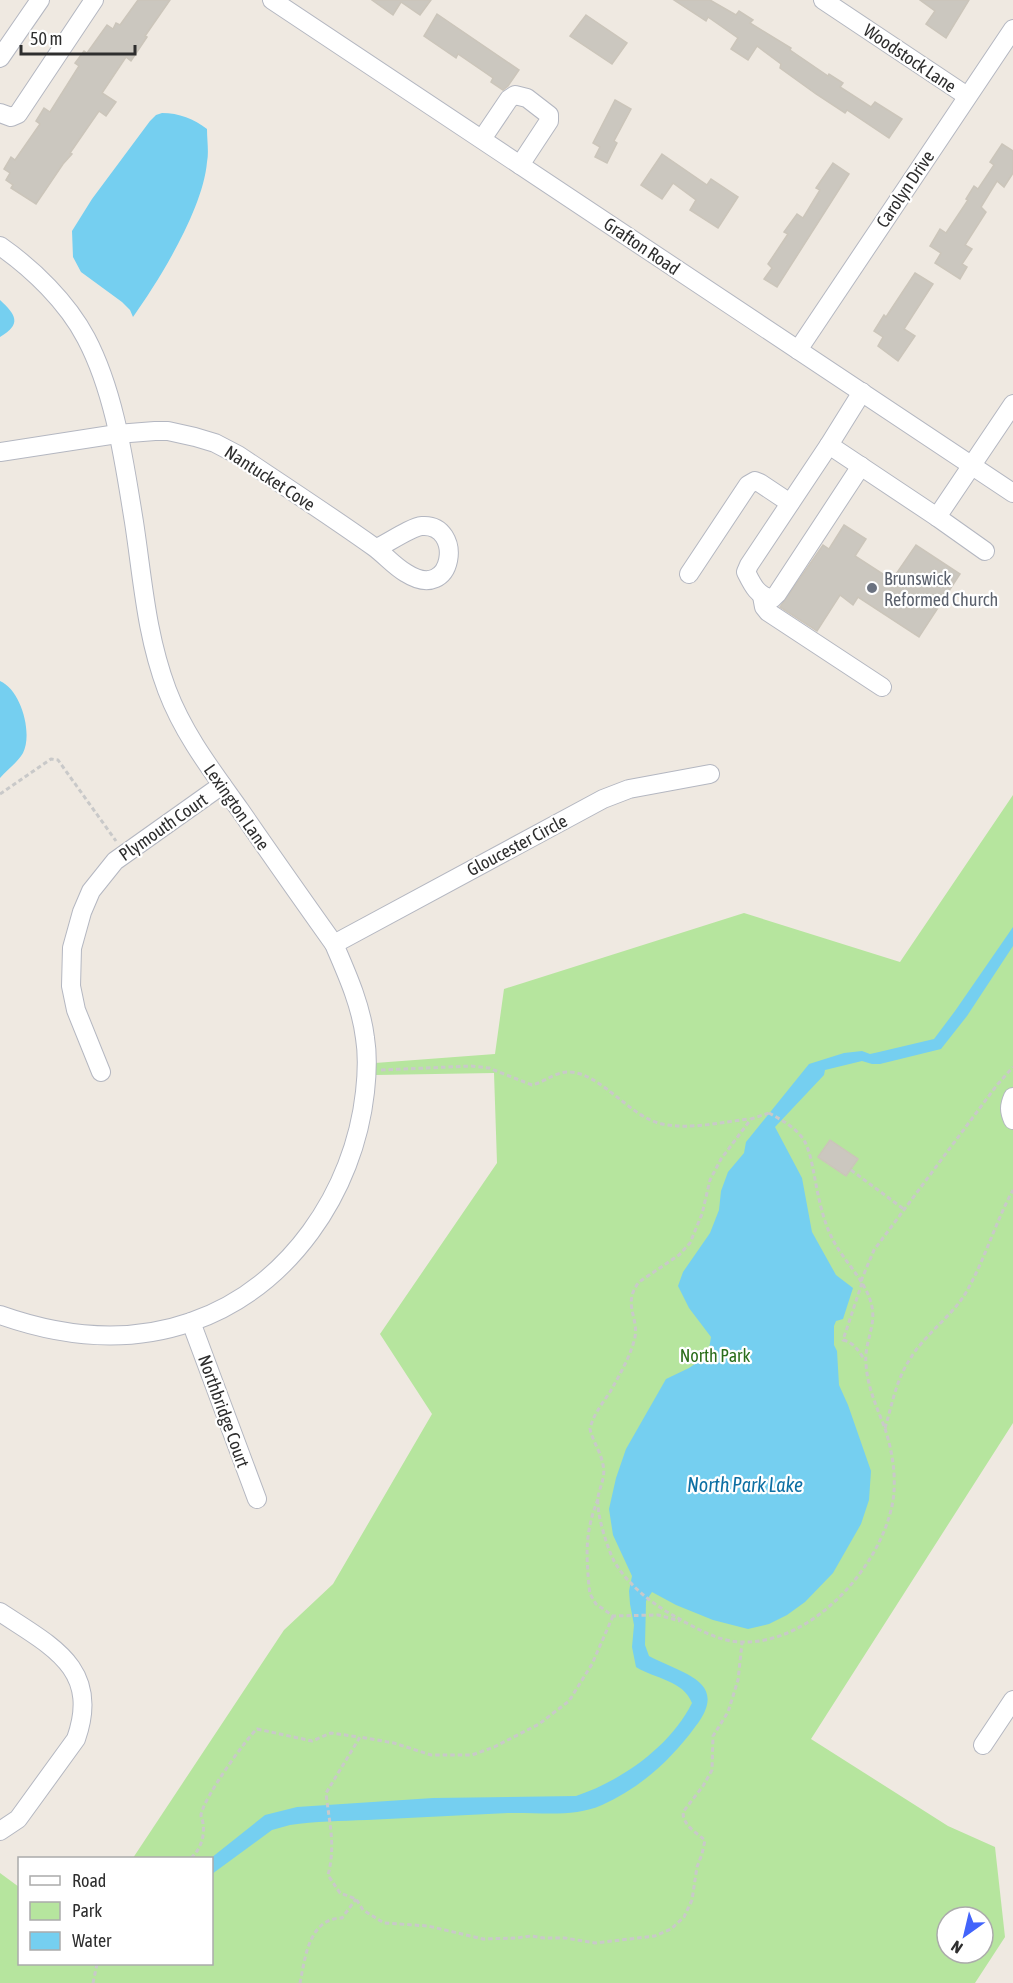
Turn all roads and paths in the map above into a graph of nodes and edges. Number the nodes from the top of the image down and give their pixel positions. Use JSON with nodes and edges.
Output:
{"nodes":[{"id":1,"x":40,"y":0,"type":"edge"},
{"id":2,"x":94,"y":0,"type":"edge"},
{"id":3,"x":272,"y":0,"type":"edge"},
{"id":4,"x":823,"y":0,"type":"edge"},
{"id":5,"x":1013,"y":28,"type":"edge"},
{"id":6,"x":0,"y":58,"type":"edge"},
{"id":7,"x":967,"y":96,"type":"junction"},
{"id":8,"x":0,"y":113,"type":"edge"},
{"id":9,"x":482,"y":139,"type":"junction"},
{"id":10,"x":520,"y":165,"type":"junction"},
{"id":11,"x":0,"y":246,"type":"edge"},
{"id":12,"x":798,"y":350,"type":"junction"},
{"id":13,"x":862,"y":392,"type":"junction"},
{"id":14,"x":1013,"y":404,"type":"edge"},
{"id":15,"x":117,"y":434,"type":"junction"},
{"id":16,"x":829,"y":445,"type":"junction"},
{"id":17,"x":0,"y":452,"type":"edge"},
{"id":18,"x":861,"y":466,"type":"junction"},
{"id":19,"x":972,"y":466,"type":"junction"},
{"id":20,"x":1013,"y":493,"type":"edge"},
{"id":21,"x":790,"y":503,"type":"junction"},
{"id":22,"x":937,"y":518,"type":"junction"},
{"id":23,"x":377,"y":548,"type":"dead end"},
{"id":24,"x":985,"y":550,"type":"dead end"},
{"id":25,"x":689,"y":574,"type":"dead end"},
{"id":26,"x":762,"y":596,"type":"junction"},
{"id":27,"x":882,"y":687,"type":"dead end"},
{"id":28,"x":710,"y":774,"type":"dead end"},
{"id":29,"x":222,"y":785,"type":"junction"},
{"id":30,"x":0,"y":794,"type":"edge"},
{"id":31,"x":124,"y":853,"type":"junction"},
{"id":32,"x":334,"y":944,"type":"junction"},
{"id":33,"x":1013,"y":1067,"type":"edge"},
{"id":34,"x":367,"y":1070,"type":"junction"},
{"id":35,"x":101,"y":1072,"type":"dead end"},
{"id":36,"x":1013,"y":1097,"type":"edge"},
{"id":37,"x":751,"y":1119,"type":"junction"},
{"id":38,"x":1013,"y":1120,"type":"edge"},
{"id":39,"x":851,"y":1170,"type":"dead end"},
{"id":40,"x":1013,"y":1190,"type":"edge"},
{"id":41,"x":904,"y":1210,"type":"junction"},
{"id":42,"x":861,"y":1282,"type":"junction"},
{"id":43,"x":0,"y":1315,"type":"edge"},
{"id":44,"x":191,"y":1322,"type":"junction"},
{"id":45,"x":865,"y":1360,"type":"junction"},
{"id":46,"x":885,"y":1429,"type":"junction"},
{"id":47,"x":598,"y":1498,"type":"junction"},
{"id":48,"x":257,"y":1499,"type":"dead end"},
{"id":49,"x":0,"y":1612,"type":"edge"},
{"id":50,"x":614,"y":1616,"type":"junction"},
{"id":51,"x":685,"y":1622,"type":"junction"},
{"id":52,"x":742,"y":1642,"type":"junction"},
{"id":53,"x":1013,"y":1700,"type":"edge"},
{"id":54,"x":360,"y":1737,"type":"junction"},
{"id":55,"x":982,"y":1745,"type":"dead end"},
{"id":56,"x":0,"y":1831,"type":"edge"},
{"id":57,"x":192,"y":1857,"type":"edge"},
{"id":58,"x":356,"y":1899,"type":"junction"},
{"id":59,"x":97,"y":1965,"type":"edge"},
{"id":60,"x":93,"y":1983,"type":"edge"},
{"id":61,"x":300,"y":1983,"type":"edge"}],
"edges":[{"from":1,"to":6,"type":"street"},
{"from":2,"to":8,"type":"street"},
{"from":3,"to":9,"type":"street","name":"Grafton Road"},
{"from":4,"to":7,"type":"street","name":"Woodstock Lane"},
{"from":5,"to":7,"type":"street","name":"Carolyn Drive"},
{"from":7,"to":12,"type":"street","name":"Carolyn Drive"},
{"from":9,"to":10,"type":"street","name":"Grafton Road"},
{"from":9,"to":10,"type":"street"},
{"from":10,"to":12,"type":"street","name":"Grafton Road"},
{"from":11,"to":15,"type":"street","name":"Lexington Lane"},
{"from":12,"to":13,"type":"street","name":"Grafton Road"},
{"from":13,"to":16,"type":"street"},
{"from":13,"to":19,"type":"street","name":"Grafton Road"},
{"from":14,"to":19,"type":"street"},
{"from":15,"to":17,"type":"street","name":"Nantucket Cove"},
{"from":15,"to":23,"type":"street","name":"Nantucket Cove"},
{"from":15,"to":29,"type":"street","name":"Lexington Lane"},
{"from":16,"to":18,"type":"street"},
{"from":16,"to":21,"type":"street"},
{"from":18,"to":22,"type":"street"},
{"from":18,"to":26,"type":"street"},
{"from":19,"to":20,"type":"street","name":"Grafton Road"},
{"from":19,"to":22,"type":"street"},
{"from":21,"to":25,"type":"street"},
{"from":21,"to":26,"type":"street"},
{"from":22,"to":24,"type":"street"},
{"from":26,"to":27,"type":"street"},
{"from":28,"to":32,"type":"street","name":"Gloucester Circle"},
{"from":29,"to":31,"type":"street","name":"Plymouth Court"},
{"from":29,"to":32,"type":"street","name":"Lexington Lane"},
{"from":30,"to":31,"type":"path"},
{"from":31,"to":35,"type":"street","name":"Plymouth Court"},
{"from":32,"to":34,"type":"street","name":"Lexington Lane"},
{"from":33,"to":41,"type":"path"},
{"from":34,"to":37,"type":"path"},
{"from":34,"to":44,"type":"street","name":"Lexington Lane"},
{"from":36,"to":38,"type":"street"},
{"from":37,"to":42,"type":"path"},
{"from":37,"to":47,"type":"path"},
{"from":39,"to":41,"type":"path"},
{"from":40,"to":46,"type":"path"},
{"from":41,"to":42,"type":"path"},
{"from":42,"to":45,"type":"path"},
{"from":42,"to":45,"type":"path"},
{"from":43,"to":44,"type":"street","name":"Lexington Lane"},
{"from":44,"to":48,"type":"street","name":"Northbridge Court"},
{"from":45,"to":46,"type":"path"},
{"from":46,"to":52,"type":"path"},
{"from":47,"to":50,"type":"path"},
{"from":47,"to":51,"type":"path"},
{"from":49,"to":56,"type":"street"},
{"from":50,"to":51,"type":"path"},
{"from":50,"to":54,"type":"path"},
{"from":51,"to":52,"type":"path"},
{"from":52,"to":58,"type":"path"},
{"from":53,"to":55,"type":"street"},
{"from":54,"to":57,"type":"path"},
{"from":54,"to":58,"type":"path"},
{"from":58,"to":61,"type":"path"},
{"from":59,"to":60,"type":"path"}]}
